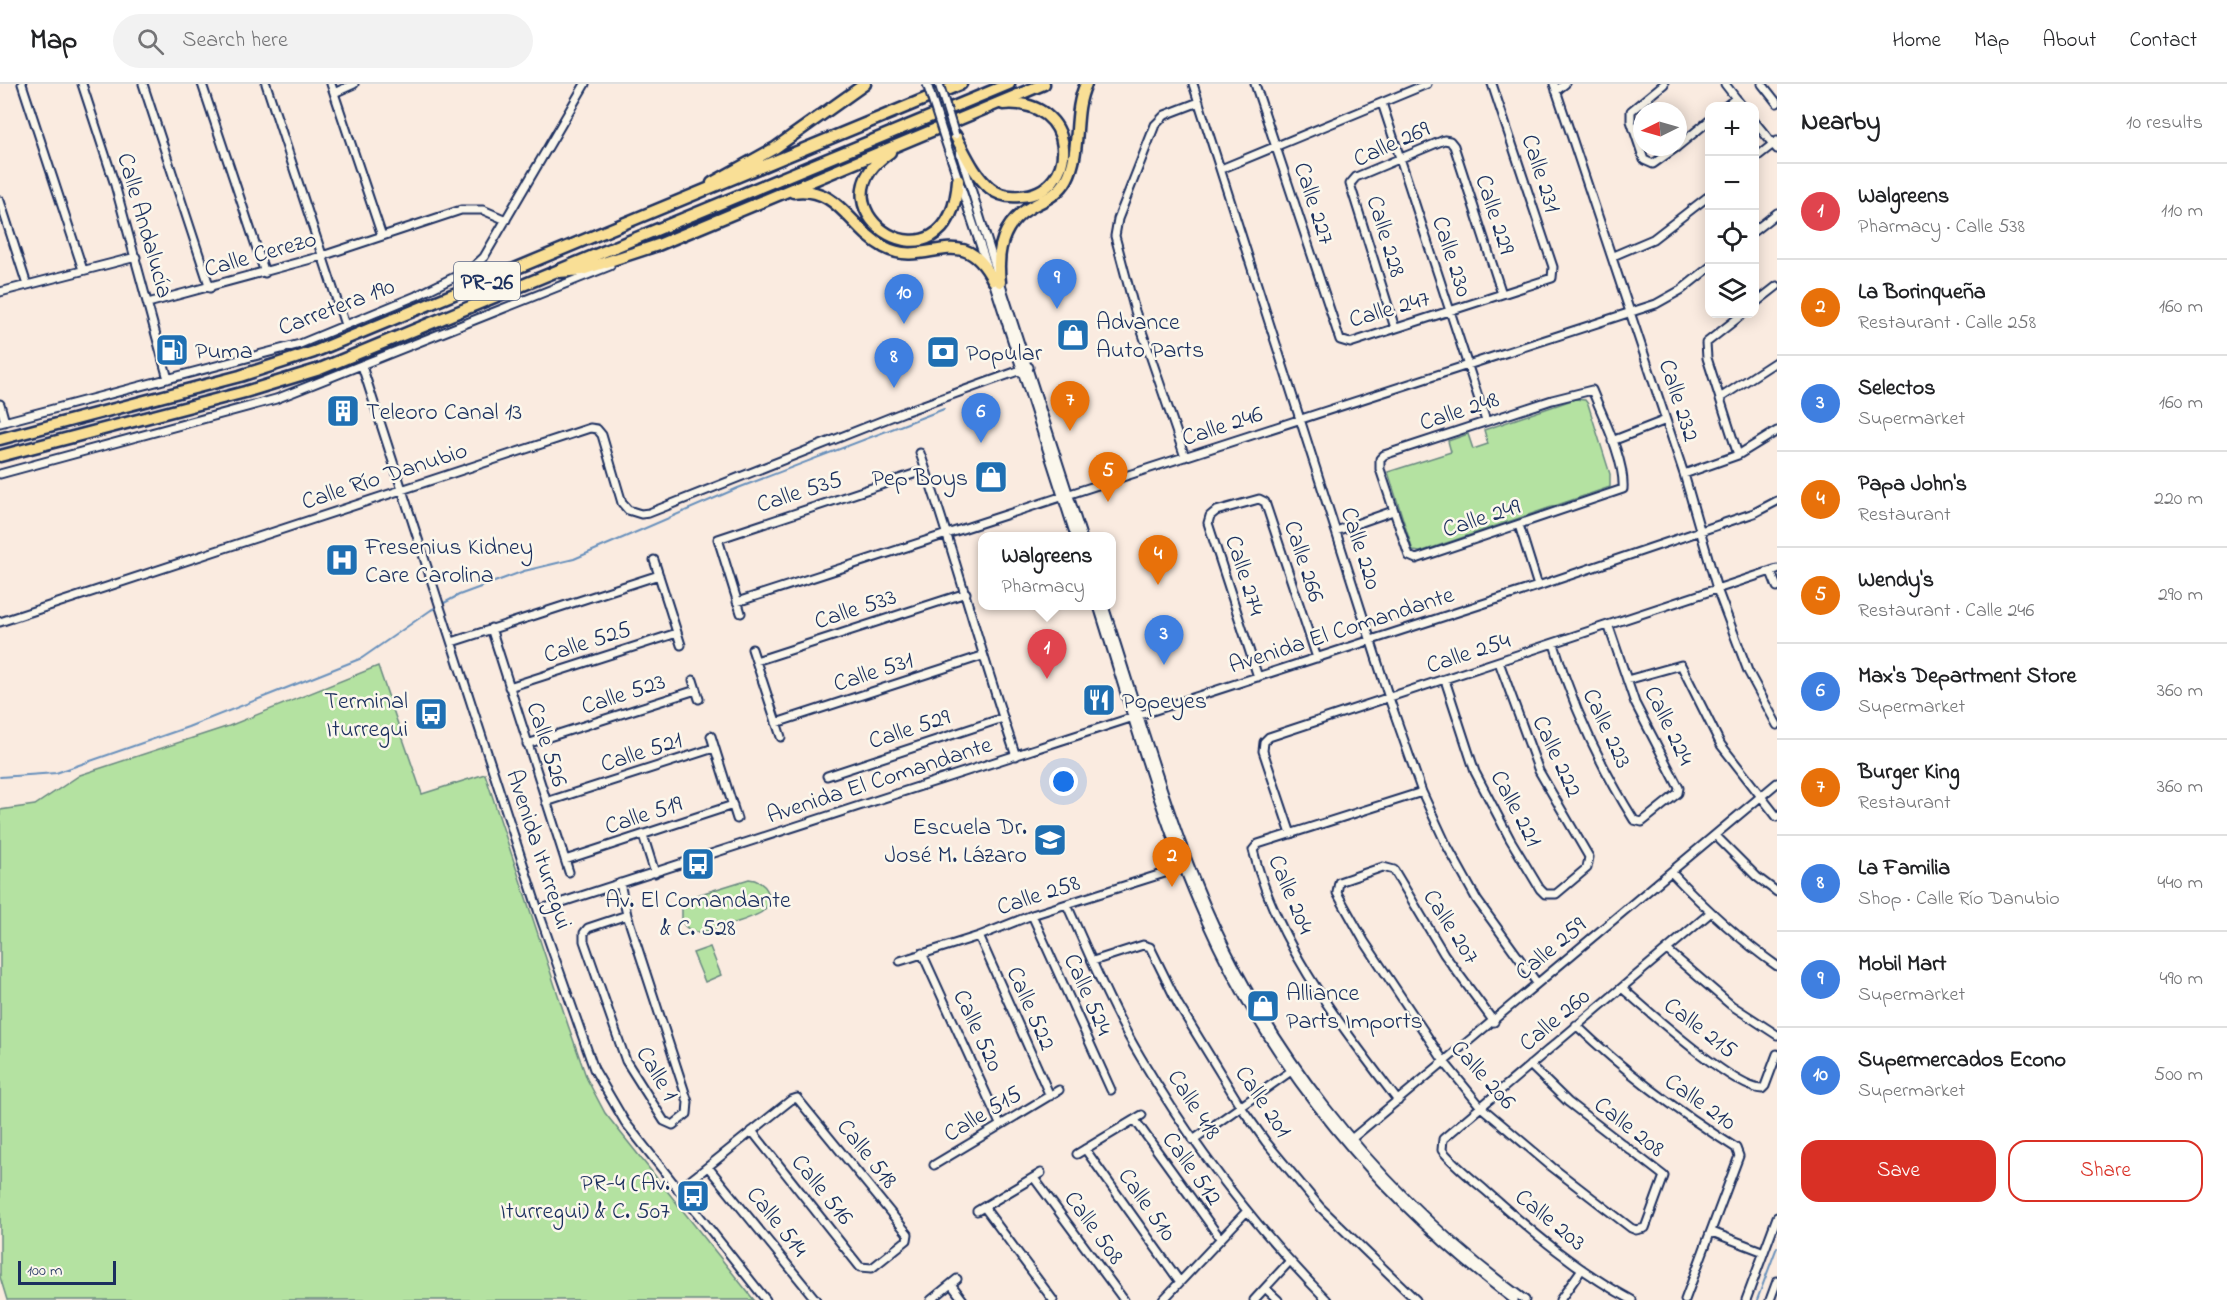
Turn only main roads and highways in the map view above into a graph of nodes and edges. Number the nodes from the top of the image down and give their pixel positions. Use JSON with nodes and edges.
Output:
{"nodes":[{"id":1,"x":961,"y":84,"type":"edge"},
{"id":2,"x":1009,"y":84,"type":"edge"},
{"id":3,"x":1044,"y":84,"type":"edge"},
{"id":4,"x":1086,"y":84,"type":"edge"},
{"id":5,"x":861,"y":86,"type":"edge"},
{"id":6,"x":994,"y":105,"type":"junction"},
{"id":7,"x":916,"y":137,"type":"junction"},
{"id":8,"x":950,"y":137,"type":"road end"},
{"id":9,"x":958,"y":180,"type":"road end"},
{"id":10,"x":780,"y":193,"type":"junction"},
{"id":11,"x":684,"y":200,"type":"junction"},
{"id":12,"x":548,"y":273,"type":"junction"},
{"id":13,"x":0,"y":439,"type":"edge"},
{"id":14,"x":0,"y":456,"type":"edge"}],
"edges":[{"from":1,"to":11,"type":"highway","number":"PR-26"},
{"from":2,"to":12,"type":"highway","number":"PR-26"},
{"from":3,"to":6,"type":"highway"},
{"from":4,"to":10,"type":"highway"},
{"from":5,"to":11,"type":"highway"},
{"from":6,"to":7,"type":"highway"},
{"from":6,"to":8,"type":"highway"},
{"from":7,"to":9,"type":"highway"},
{"from":7,"to":10,"type":"highway"},
{"from":10,"to":12,"type":"highway"},
{"from":11,"to":13,"type":"highway","number":"PR-26"},
{"from":12,"to":14,"type":"highway","number":"PR-26"}]}
